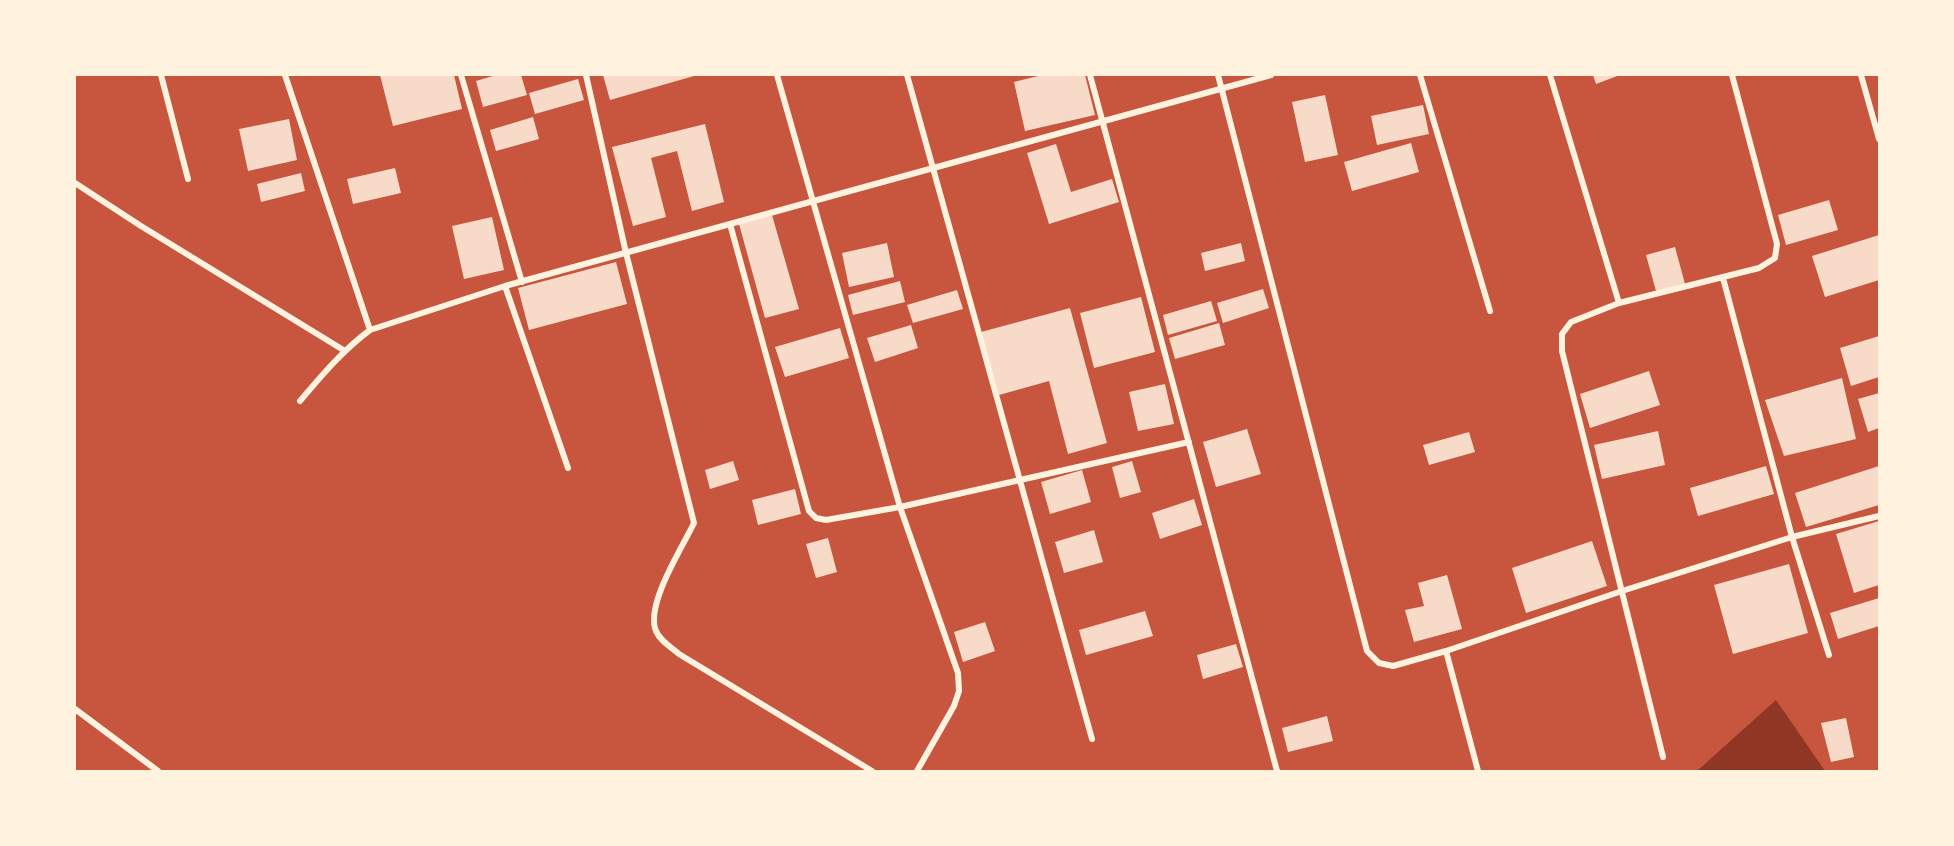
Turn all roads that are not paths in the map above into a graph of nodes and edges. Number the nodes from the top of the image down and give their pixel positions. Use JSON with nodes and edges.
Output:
{"nodes":[{"id":1,"x":161,"y":75,"type":"edge"},
{"id":2,"x":285,"y":75,"type":"edge"},
{"id":3,"x":461,"y":75,"type":"edge"},
{"id":4,"x":586,"y":75,"type":"edge"},
{"id":5,"x":777,"y":75,"type":"edge"},
{"id":6,"x":907,"y":75,"type":"edge"},
{"id":7,"x":1090,"y":75,"type":"edge"},
{"id":8,"x":1218,"y":75,"type":"edge"},
{"id":9,"x":1270,"y":75,"type":"edge"},
{"id":10,"x":1420,"y":75,"type":"edge"},
{"id":11,"x":1550,"y":75,"type":"edge"},
{"id":12,"x":1732,"y":75,"type":"edge"},
{"id":13,"x":1861,"y":75,"type":"edge"},
{"id":14,"x":1222,"y":88,"type":"junction"},
{"id":15,"x":1104,"y":121,"type":"junction"},
{"id":16,"x":1879,"y":139,"type":"edge"},
{"id":17,"x":933,"y":167,"type":"junction"},
{"id":18,"x":188,"y":178,"type":"dead end"},
{"id":19,"x":75,"y":183,"type":"edge"},
{"id":20,"x":813,"y":202,"type":"junction"},
{"id":21,"x":730,"y":224,"type":"junction"},
{"id":22,"x":626,"y":253,"type":"junction"},
{"id":23,"x":1724,"y":278,"type":"junction"},
{"id":24,"x":522,"y":282,"type":"junction"},
{"id":25,"x":505,"y":286,"type":"junction"},
{"id":26,"x":1619,"y":303,"type":"junction"},
{"id":27,"x":1490,"y":311,"type":"dead end"},
{"id":28,"x":370,"y":330,"type":"junction"},
{"id":29,"x":345,"y":351,"type":"junction"},
{"id":30,"x":300,"y":401,"type":"dead end"},
{"id":31,"x":1189,"y":442,"type":"junction"},
{"id":32,"x":568,"y":468,"type":"dead end"},
{"id":33,"x":1019,"y":479,"type":"junction"},
{"id":34,"x":900,"y":507,"type":"junction"},
{"id":35,"x":1879,"y":516,"type":"edge"},
{"id":36,"x":1792,"y":537,"type":"junction"},
{"id":37,"x":1622,"y":591,"type":"junction"},
{"id":38,"x":1446,"y":651,"type":"junction"},
{"id":39,"x":1829,"y":655,"type":"dead end"},
{"id":40,"x":75,"y":709,"type":"edge"},
{"id":41,"x":1092,"y":739,"type":"dead end"},
{"id":42,"x":1663,"y":757,"type":"dead end"},
{"id":43,"x":158,"y":771,"type":"edge"},
{"id":44,"x":872,"y":771,"type":"edge"},
{"id":45,"x":917,"y":771,"type":"edge"},
{"id":46,"x":1277,"y":771,"type":"edge"},
{"id":47,"x":1478,"y":771,"type":"edge"}],
"edges":[{"from":1,"to":18,"type":"street"},
{"from":2,"to":28,"type":"street"},
{"from":3,"to":24,"type":"street"},
{"from":4,"to":22,"type":"street"},
{"from":5,"to":20,"type":"street"},
{"from":6,"to":17,"type":"street"},
{"from":7,"to":15,"type":"street"},
{"from":8,"to":14,"type":"street"},
{"from":9,"to":14,"type":"street"},
{"from":10,"to":27,"type":"street"},
{"from":11,"to":26,"type":"street"},
{"from":12,"to":23,"type":"street"},
{"from":13,"to":16,"type":"street"},
{"from":14,"to":15,"type":"street"},
{"from":14,"to":38,"type":"street"},
{"from":15,"to":17,"type":"street"},
{"from":15,"to":31,"type":"street"},
{"from":17,"to":20,"type":"street"},
{"from":17,"to":33,"type":"street"},
{"from":19,"to":29,"type":"street"},
{"from":20,"to":21,"type":"street"},
{"from":20,"to":34,"type":"street"},
{"from":21,"to":22,"type":"street"},
{"from":21,"to":34,"type":"street"},
{"from":22,"to":24,"type":"street"},
{"from":22,"to":44,"type":"street"},
{"from":23,"to":26,"type":"street"},
{"from":23,"to":36,"type":"street"},
{"from":24,"to":25,"type":"street"},
{"from":25,"to":28,"type":"street"},
{"from":25,"to":32,"type":"street"},
{"from":26,"to":37,"type":"street"},
{"from":28,"to":29,"type":"street"},
{"from":29,"to":30,"type":"street"},
{"from":31,"to":33,"type":"street"},
{"from":31,"to":46,"type":"street"},
{"from":33,"to":34,"type":"street"},
{"from":33,"to":41,"type":"street"},
{"from":34,"to":45,"type":"street"},
{"from":35,"to":36,"type":"street"},
{"from":36,"to":37,"type":"street"},
{"from":36,"to":39,"type":"street"},
{"from":37,"to":38,"type":"street"},
{"from":37,"to":42,"type":"street"},
{"from":38,"to":47,"type":"street"},
{"from":40,"to":43,"type":"street"}]}
